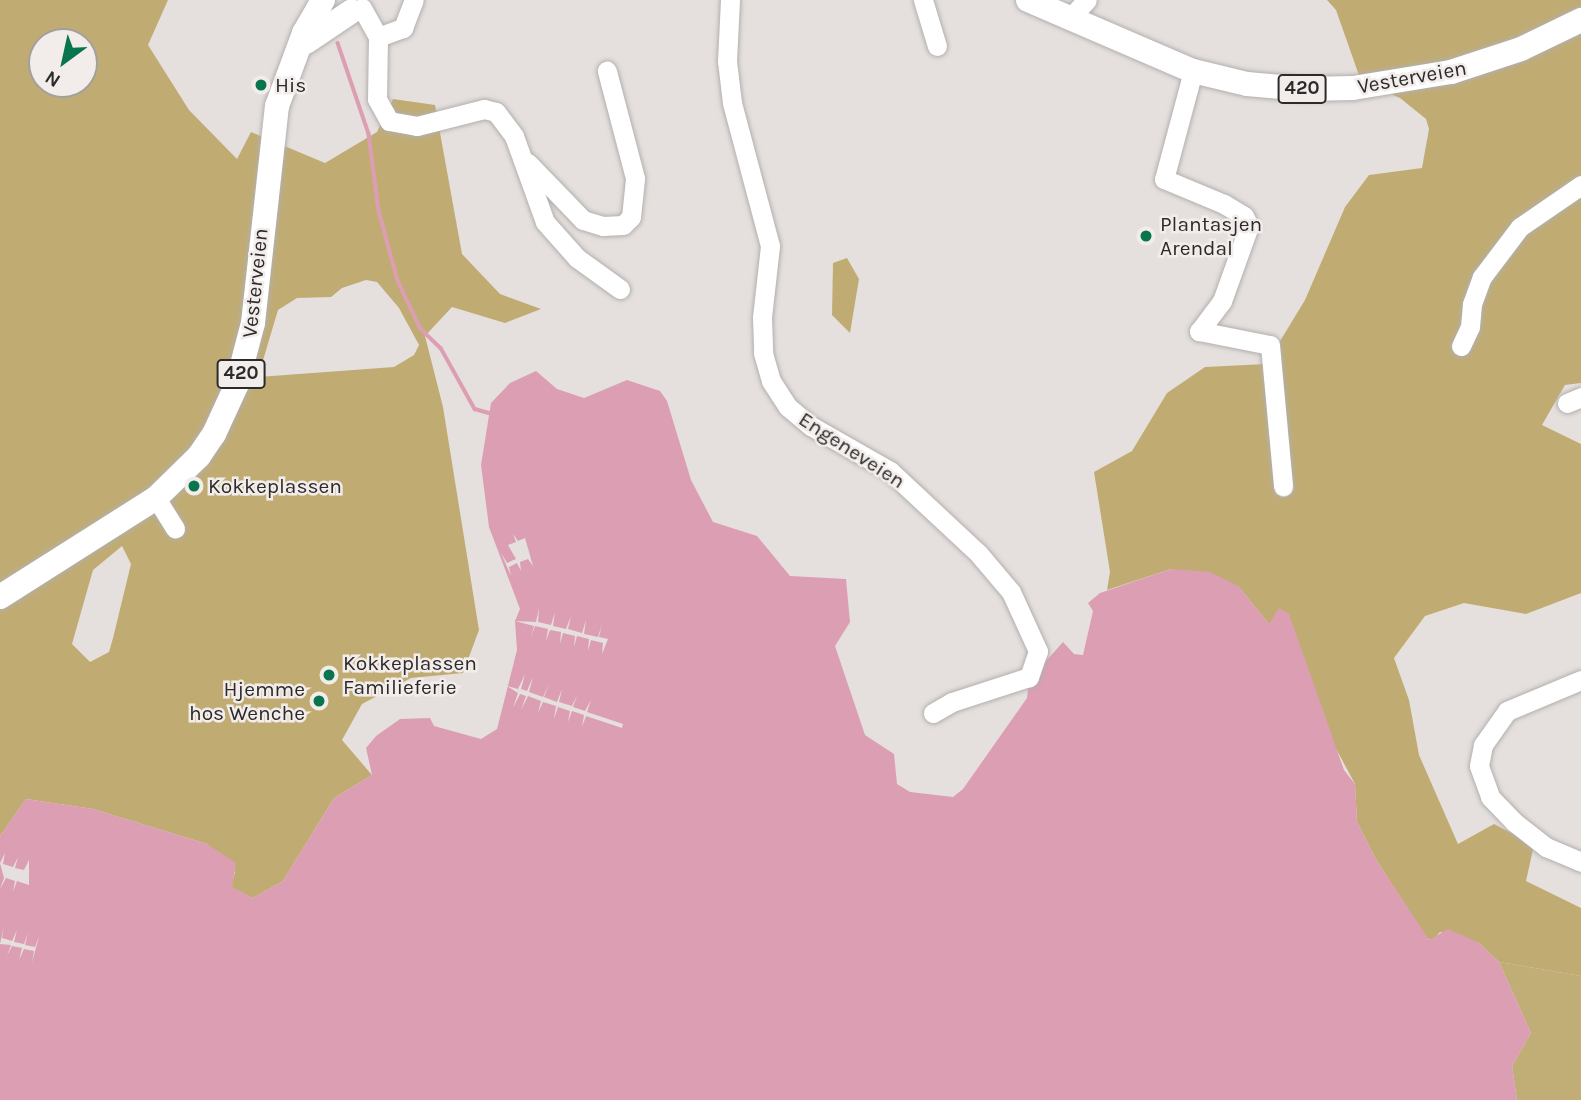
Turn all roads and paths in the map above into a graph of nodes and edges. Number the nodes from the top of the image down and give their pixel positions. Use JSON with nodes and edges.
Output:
{"nodes":[{"id":1,"x":323,"y":0,"type":"edge"},
{"id":2,"x":414,"y":0,"type":"edge"},
{"id":3,"x":730,"y":0,"type":"edge"},
{"id":4,"x":923,"y":0,"type":"edge"},
{"id":5,"x":1028,"y":0,"type":"edge"},
{"id":6,"x":1087,"y":0,"type":"edge"},
{"id":7,"x":354,"y":5,"type":"edge"},
{"id":8,"x":1069,"y":19,"type":"junction"},
{"id":9,"x":1581,"y":20,"type":"edge"},
{"id":10,"x":378,"y":37,"type":"junction"},
{"id":11,"x":302,"y":44,"type":"junction"},
{"id":12,"x":937,"y":46,"type":"dead end"},
{"id":13,"x":607,"y":71,"type":"dead end"},
{"id":14,"x":1193,"y":71,"type":"junction"},
{"id":15,"x":520,"y":154,"type":"junction"},
{"id":16,"x":1581,"y":185,"type":"edge"},
{"id":17,"x":620,"y":289,"type":"dead end"},
{"id":18,"x":1461,"y":346,"type":"dead end"},
{"id":19,"x":1283,"y":486,"type":"dead end"},
{"id":20,"x":156,"y":498,"type":"junction"},
{"id":21,"x":175,"y":529,"type":"dead end"},
{"id":22,"x":0,"y":597,"type":"edge"},
{"id":23,"x":1581,"y":680,"type":"edge"},
{"id":24,"x":933,"y":713,"type":"dead end"},
{"id":25,"x":1581,"y":862,"type":"edge"}],
"edges":[{"from":1,"to":11,"type":"main road","name":"Vesterveien","number":"420"},
{"from":2,"to":10,"type":"street"},
{"from":3,"to":24,"type":"street","name":"Engeneveien"},
{"from":4,"to":12,"type":"street"},
{"from":5,"to":8,"type":"main road","name":"Vesterveien","number":"420"},
{"from":6,"to":8,"type":"street"},
{"from":7,"to":10,"type":"street"},
{"from":7,"to":11,"type":"main road"},
{"from":8,"to":14,"type":"main road","name":"Vesterveien","number":"420"},
{"from":9,"to":14,"type":"main road","name":"Vesterveien","number":"420"},
{"from":10,"to":15,"type":"street"},
{"from":11,"to":20,"type":"main road","name":"Vesterveien","number":"420"},
{"from":13,"to":15,"type":"street"},
{"from":14,"to":19,"type":"street"},
{"from":15,"to":17,"type":"street"},
{"from":16,"to":18,"type":"street"},
{"from":20,"to":21,"type":"street"},
{"from":20,"to":22,"type":"main road","name":"Vesterveien","number":"420"},
{"from":23,"to":25,"type":"street"}]}
